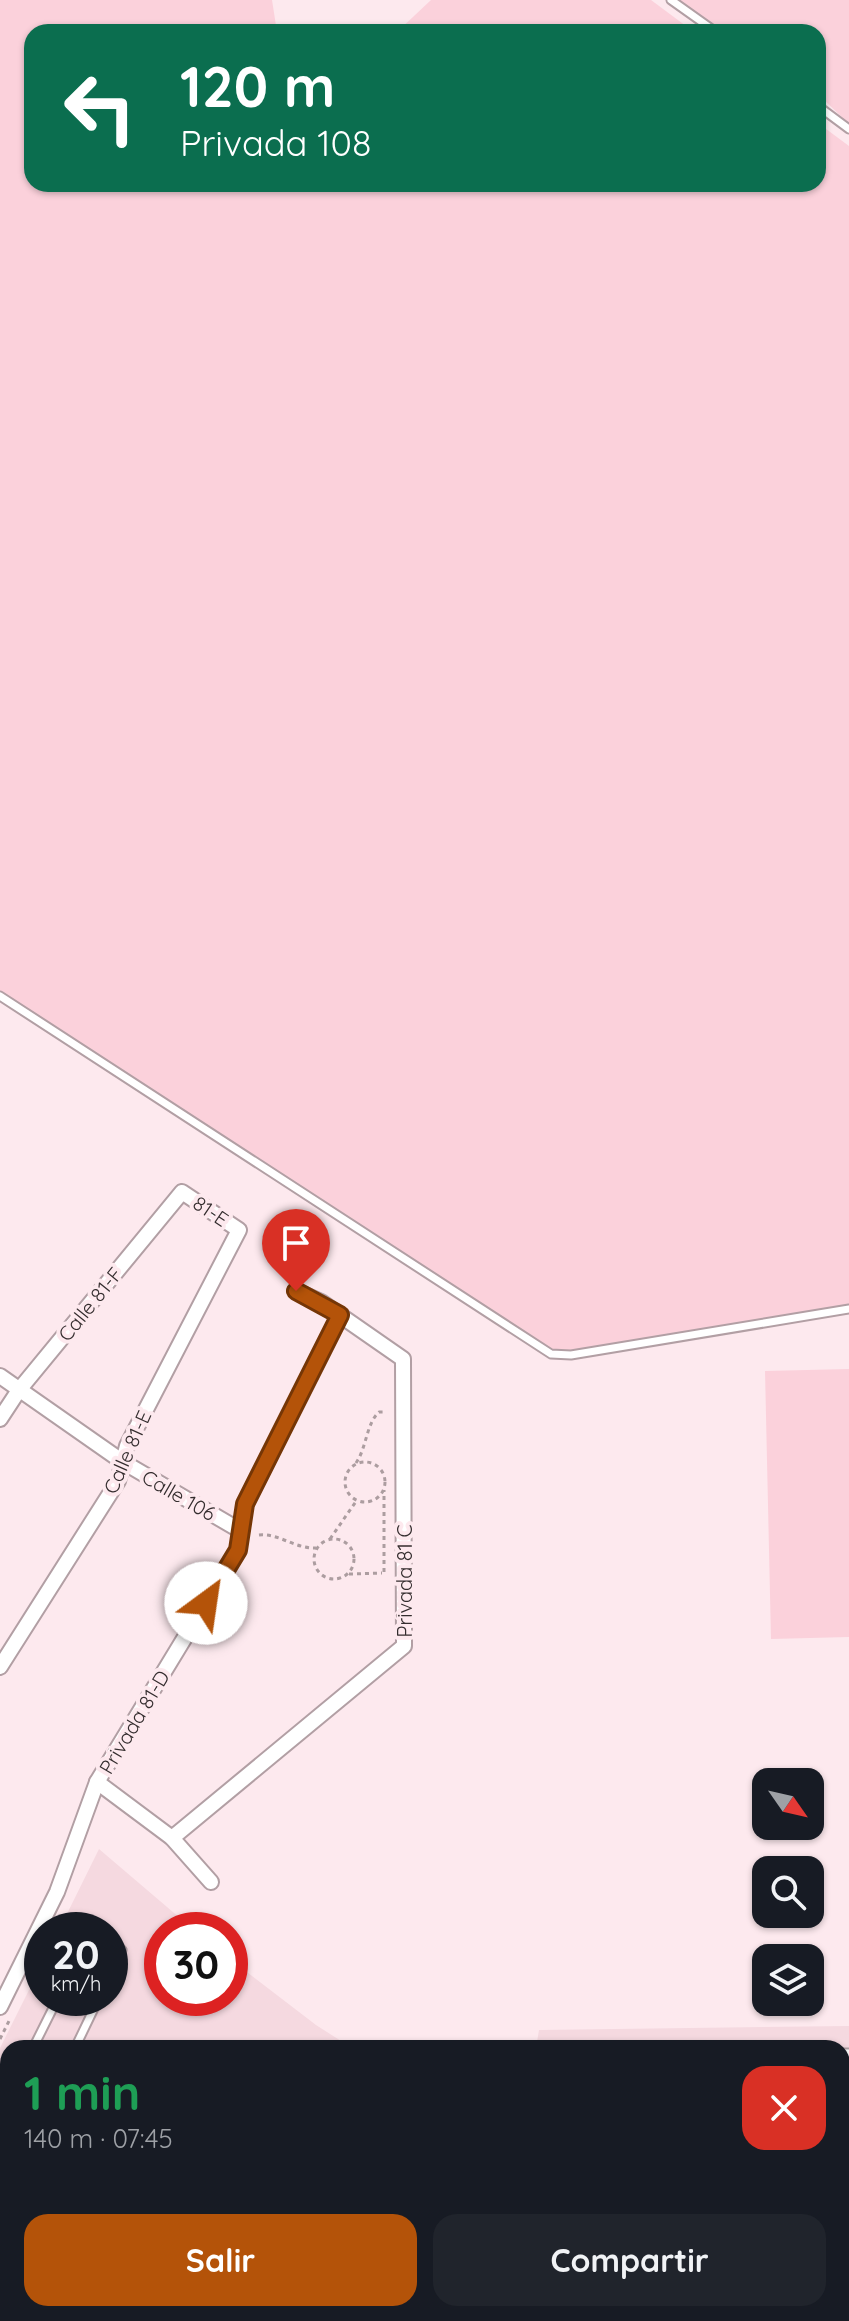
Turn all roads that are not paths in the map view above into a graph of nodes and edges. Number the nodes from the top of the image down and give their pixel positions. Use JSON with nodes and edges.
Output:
{"nodes":[{"id":1,"x":671,"y":0,"type":"edge"},
{"id":2,"x":705,"y":24,"type":"edge"},
{"id":3,"x":826,"y":112,"type":"edge"},
{"id":4,"x":849,"y":129,"type":"edge"},
{"id":5,"x":0,"y":996,"type":"edge"},
{"id":6,"x":182,"y":1192,"type":"joint"},
{"id":7,"x":239,"y":1230,"type":"joint"},
{"id":8,"x":296,"y":1291,"type":"dead end"},
{"id":9,"x":849,"y":1309,"type":"edge"},
{"id":10,"x":340,"y":1315,"type":"junction"},
{"id":11,"x":0,"y":1376,"type":"edge"},
{"id":12,"x":19,"y":1390,"type":"junction"},
{"id":13,"x":0,"y":1419,"type":"edge"},
{"id":14,"x":123,"y":1462,"type":"junction"},
{"id":15,"x":241,"y":1531,"type":"junction"},
{"id":16,"x":0,"y":1667,"type":"edge"},
{"id":17,"x":97,"y":1782,"type":"junction"},
{"id":18,"x":172,"y":1838,"type":"junction"},
{"id":19,"x":211,"y":1882,"type":"dead end"},
{"id":20,"x":0,"y":2007,"type":"edge"},
{"id":21,"x":49,"y":2016,"type":"edge"},
{"id":22,"x":90,"y":2016,"type":"edge"},
{"id":23,"x":37,"y":2040,"type":"edge"},
{"id":24,"x":79,"y":2040,"type":"edge"}],
"edges":[{"from":1,"to":2,"type":"lane"},
{"from":3,"to":4,"type":"lane"},
{"from":5,"to":9,"type":"lane"},
{"from":6,"to":7,"type":"street","name":"81-E"},
{"from":6,"to":12,"type":"street","name":"Calle 81-F"},
{"from":7,"to":14,"type":"street","name":"Calle 81-E"},
{"from":8,"to":10,"type":"street"},
{"from":10,"to":15,"type":"street","name":"Privada 81-D"},
{"from":10,"to":18,"type":"street","name":"Privada 81 C"},
{"from":11,"to":12,"type":"street","name":"Calle 106"},
{"from":12,"to":13,"type":"street","name":"Calle 81-F"},
{"from":12,"to":14,"type":"street","name":"Calle 106"},
{"from":14,"to":15,"type":"street","name":"Calle 106"},
{"from":14,"to":16,"type":"street","name":"Calle 81-E"},
{"from":15,"to":17,"type":"street","name":"Privada 81-D"},
{"from":17,"to":18,"type":"street"},
{"from":17,"to":20,"type":"street","name":"Privada 81-D"},
{"from":18,"to":19,"type":"street"},
{"from":21,"to":23,"type":"lane"},
{"from":22,"to":24,"type":"lane"}]}
